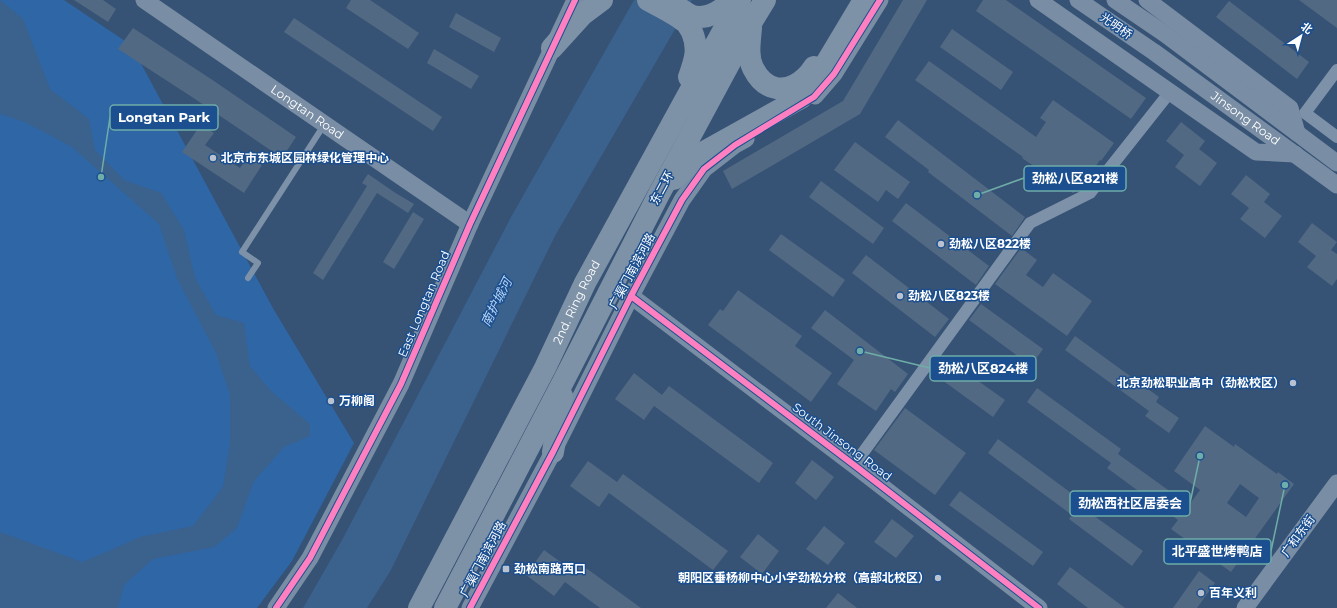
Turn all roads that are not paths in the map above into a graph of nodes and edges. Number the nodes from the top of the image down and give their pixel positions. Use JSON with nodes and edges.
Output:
{"nodes":[{"id":1,"x":144,"y":0,"type":"edge"},
{"id":2,"x":575,"y":0,"type":"edge"},
{"id":3,"x":602,"y":0,"type":"edge"},
{"id":4,"x":648,"y":0,"type":"edge"},
{"id":5,"x":665,"y":0,"type":"edge"},
{"id":6,"x":733,"y":0,"type":"edge"},
{"id":7,"x":740,"y":0,"type":"edge"},
{"id":8,"x":765,"y":0,"type":"edge"},
{"id":9,"x":856,"y":0,"type":"edge"},
{"id":10,"x":864,"y":0,"type":"edge"},
{"id":11,"x":880,"y":0,"type":"edge"},
{"id":12,"x":1038,"y":0,"type":"edge"},
{"id":13,"x":1078,"y":0,"type":"edge"},
{"id":14,"x":1115,"y":0,"type":"edge"},
{"id":15,"x":1151,"y":1,"type":"edge"},
{"id":16,"x":689,"y":19,"type":"junction"},
{"id":17,"x":751,"y":23,"type":"junction"},
{"id":18,"x":1165,"y":34,"type":"joint"},
{"id":19,"x":552,"y":48,"type":"junction"},
{"id":20,"x":1154,"y":52,"type":"joint"},
{"id":21,"x":1337,"y":70,"type":"edge"},
{"id":22,"x":1170,"y":92,"type":"junction"},
{"id":23,"x":686,"y":100,"type":"junction"},
{"id":24,"x":325,"y":124,"type":"junction"},
{"id":25,"x":1297,"y":133,"type":"junction"},
{"id":26,"x":1337,"y":137,"type":"edge"},
{"id":27,"x":1295,"y":154,"type":"junction"},
{"id":28,"x":1337,"y":163,"type":"edge"},
{"id":29,"x":1337,"y":185,"type":"edge"},
{"id":30,"x":658,"y":194,"type":"junction"},
{"id":31,"x":470,"y":224,"type":"junction"},
{"id":32,"x":248,"y":278,"type":"dead end"},
{"id":33,"x":631,"y":296,"type":"junction"},
{"id":34,"x":565,"y":378,"type":"junction"},
{"id":35,"x":553,"y":452,"type":"junction"},
{"id":36,"x":854,"y":465,"type":"junction"},
{"id":37,"x":1337,"y":483,"type":"edge"},
{"id":38,"x":276,"y":608,"type":"edge"},
{"id":39,"x":419,"y":608,"type":"edge"},
{"id":40,"x":445,"y":608,"type":"edge"},
{"id":41,"x":470,"y":608,"type":"edge"},
{"id":42,"x":1039,"y":608,"type":"edge"},
{"id":43,"x":1246,"y":608,"type":"edge"}],
"edges":[{"from":1,"to":24,"type":"street","name":"Longtan Road"},
{"from":2,"to":19,"type":"street","name":"East Longtan Road"},
{"from":3,"to":19,"type":"highway"},
{"from":4,"to":16,"type":"highway"},
{"from":5,"to":16,"type":"highway"},
{"from":6,"to":16,"type":"highway"},
{"from":7,"to":23,"type":"highway","name":"2nd. Ring Road"},
{"from":8,"to":17,"type":"highway","name":"东二环"},
{"from":9,"to":17,"type":"highway"},
{"from":10,"to":30,"type":"highway"},
{"from":11,"to":33,"type":"street","name":"广渠门南滨河路"},
{"from":12,"to":22,"type":"street"},
{"from":13,"to":20,"type":"street","name":"光明桥"},
{"from":14,"to":18,"type":"street","name":"光明桥"},
{"from":15,"to":25,"type":"street"},
{"from":16,"to":23,"type":"highway"},
{"from":17,"to":30,"type":"highway","name":"东二环"},
{"from":18,"to":25,"type":"street","name":"Jinsong Road"},
{"from":19,"to":31,"type":"street","name":"East Longtan Road"},
{"from":20,"to":27,"type":"street","name":"Jinsong Road"},
{"from":21,"to":26,"type":"street"},
{"from":22,"to":27,"type":"street"},
{"from":22,"to":36,"type":"street"},
{"from":23,"to":39,"type":"highway","name":"2nd. Ring Road"},
{"from":24,"to":31,"type":"street","name":"Longtan Road"},
{"from":24,"to":32,"type":"lane"},
{"from":25,"to":28,"type":"street","name":"Jinsong Road"},
{"from":27,"to":29,"type":"street","name":"Jinsong Road"},
{"from":30,"to":34,"type":"highway","name":"东二环"},
{"from":31,"to":38,"type":"street","name":"East Longtan Road"},
{"from":33,"to":35,"type":"street","name":"广渠门南滨河路"},
{"from":33,"to":36,"type":"street","name":"South Jinsong Road"},
{"from":34,"to":35,"type":"highway"},
{"from":34,"to":40,"type":"highway"},
{"from":35,"to":41,"type":"street","name":"广渠门南滨河路"},
{"from":36,"to":42,"type":"street","name":"South Jinsong Road"},
{"from":37,"to":43,"type":"street","name":"广和东街"}]}
